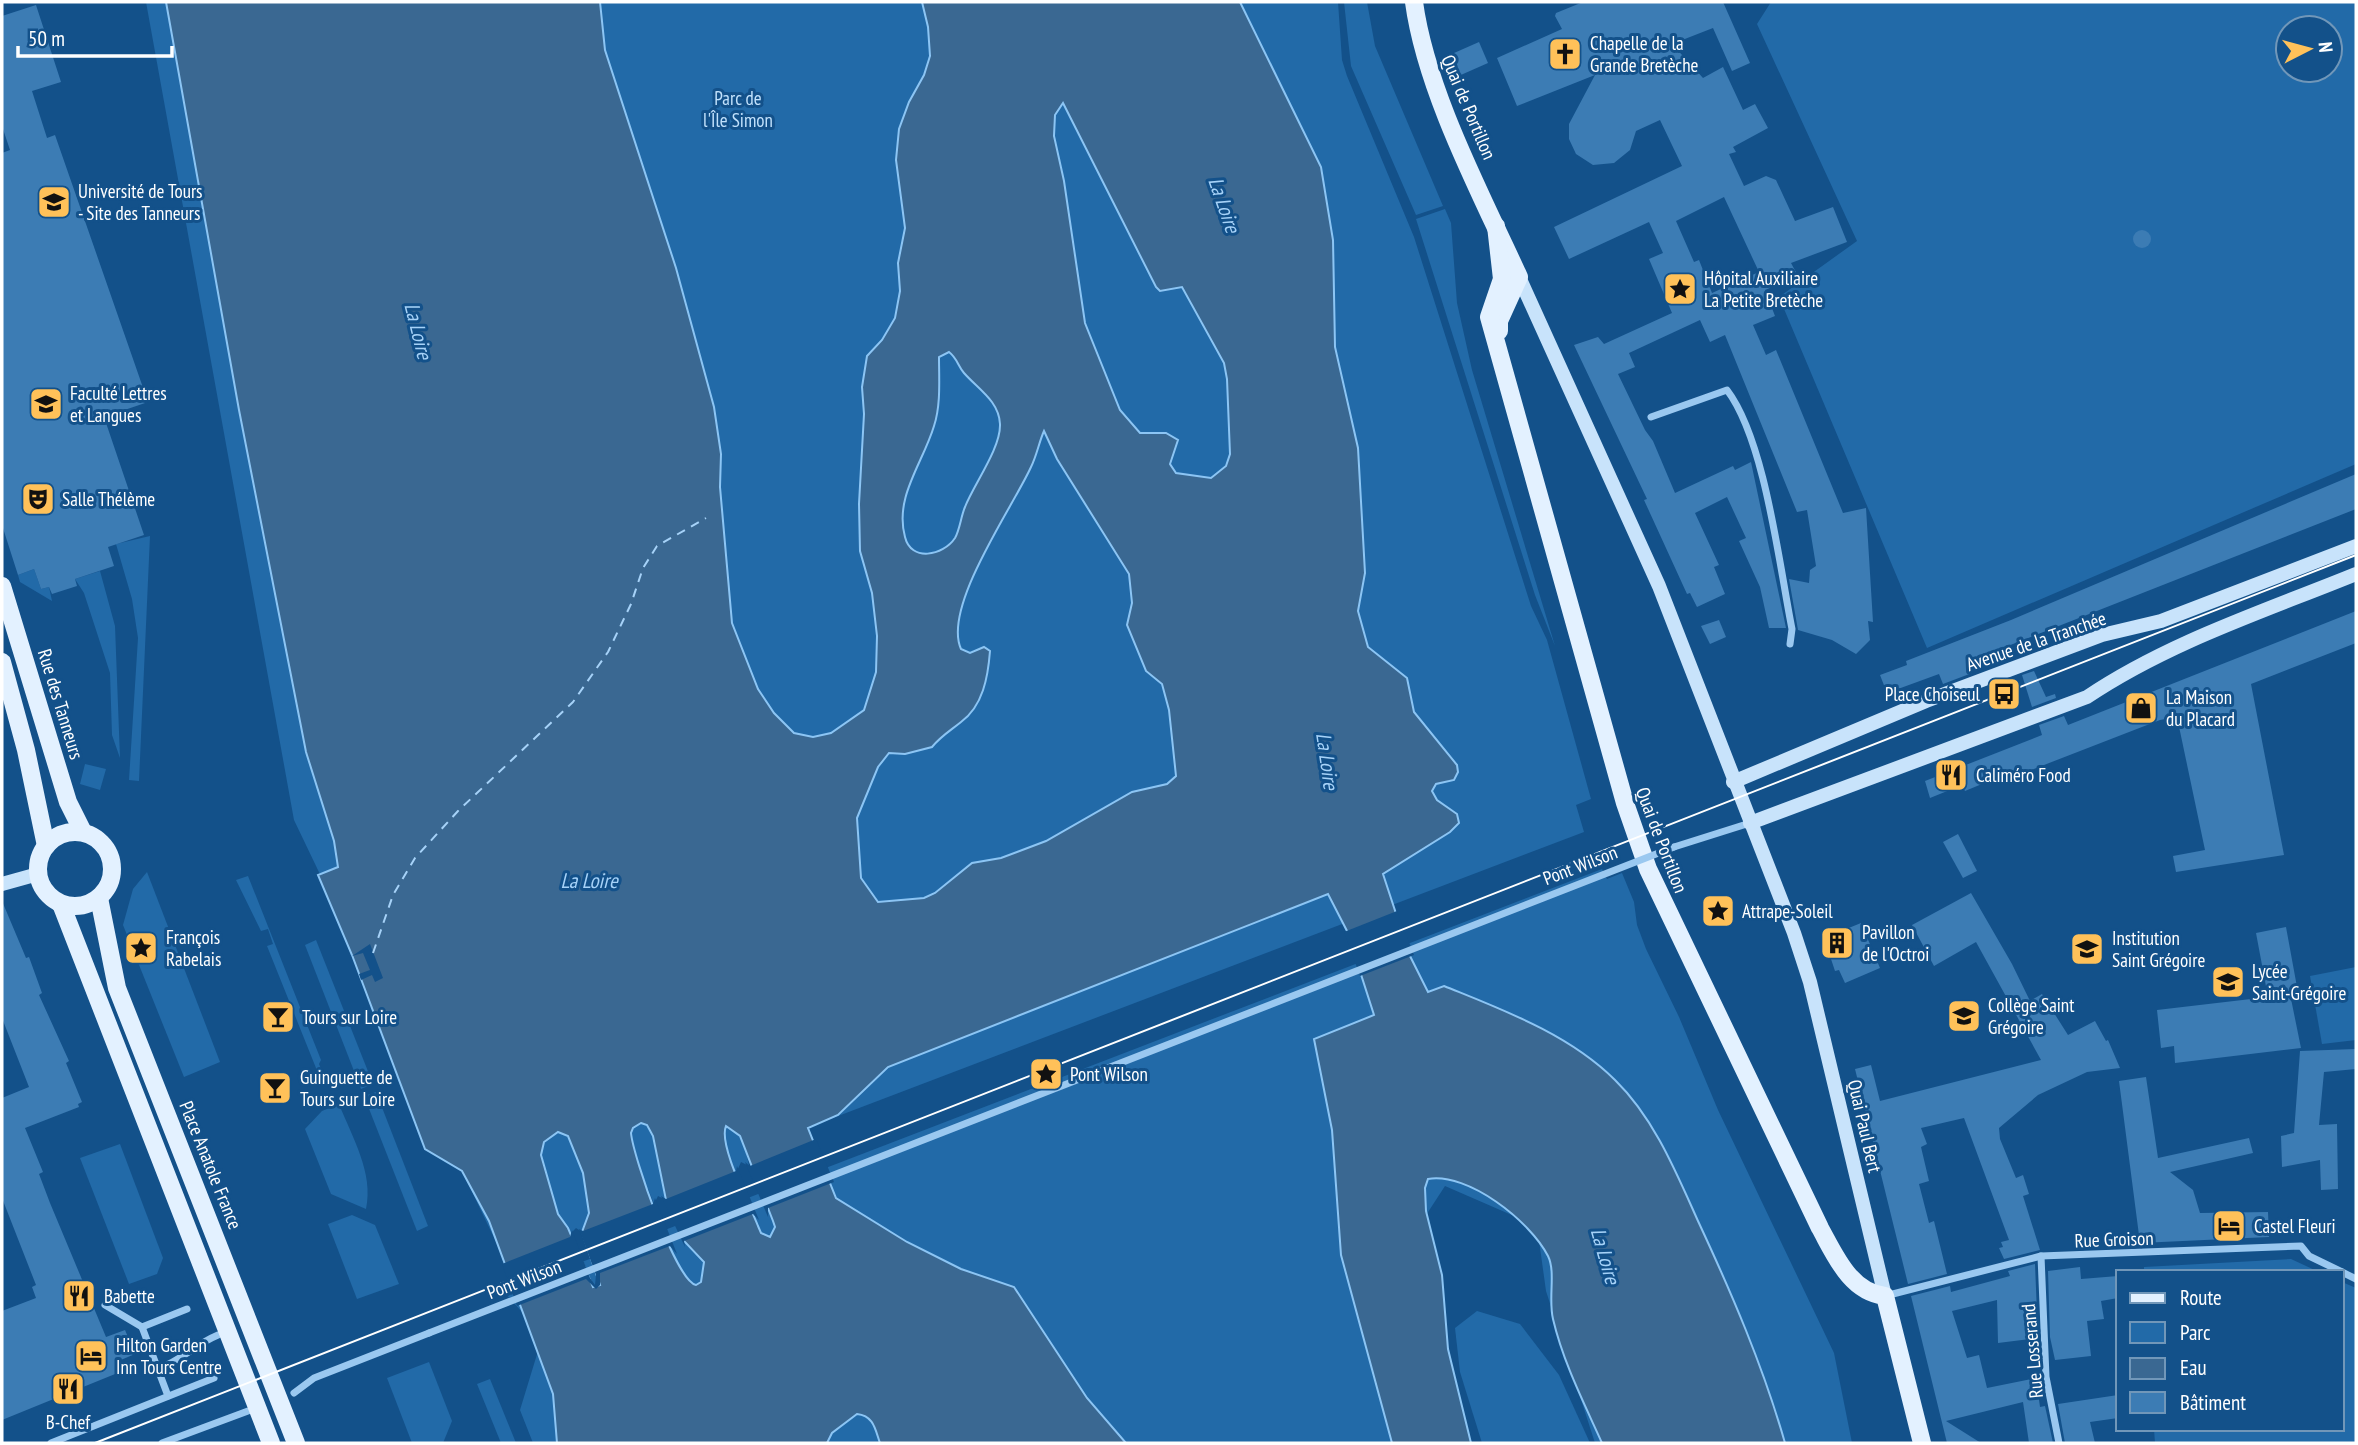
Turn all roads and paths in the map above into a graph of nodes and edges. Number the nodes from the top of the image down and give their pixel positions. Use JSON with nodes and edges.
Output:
{"nodes":[{"id":1,"x":1413,"y":2,"type":"edge"},
{"id":2,"x":1496,"y":226,"type":"junction"},
{"id":3,"x":1519,"y":277,"type":"junction"},
{"id":4,"x":1499,"y":349,"type":"junction"},
{"id":5,"x":1651,"y":417,"type":"dead end"},
{"id":6,"x":2356,"y":546,"type":"edge"},
{"id":7,"x":2356,"y":574,"type":"edge"},
{"id":8,"x":2,"y":586,"type":"edge"},
{"id":9,"x":1790,"y":644,"type":"dead end"},
{"id":10,"x":23,"y":651,"type":"junction"},
{"id":11,"x":2,"y":659,"type":"edge"},
{"id":12,"x":1733,"y":782,"type":"junction"},
{"id":13,"x":1750,"y":824,"type":"junction"},
{"id":14,"x":83,"y":832,"type":"junction"},
{"id":15,"x":46,"y":846,"type":"junction"},
{"id":16,"x":38,"y":874,"type":"junction"},
{"id":17,"x":2,"y":884,"type":"edge"},
{"id":18,"x":99,"y":898,"type":"junction"},
{"id":19,"x":61,"y":904,"type":"junction"},
{"id":20,"x":2041,"y":1256,"type":"junction"},
{"id":21,"x":2338,"y":1270,"type":"edge"},
{"id":22,"x":1885,"y":1296,"type":"junction"},
{"id":23,"x":105,"y":1305,"type":"dead end"},
{"id":24,"x":187,"y":1309,"type":"dead end"},
{"id":25,"x":142,"y":1327,"type":"junction"},
{"id":26,"x":218,"y":1335,"type":"dead end"},
{"id":27,"x":158,"y":1369,"type":"junction"},
{"id":28,"x":214,"y":1378,"type":"dead end"},
{"id":29,"x":294,"y":1393,"type":"dead end"},
{"id":30,"x":168,"y":1396,"type":"junction"},
{"id":31,"x":248,"y":1411,"type":"dead end"},
{"id":32,"x":51,"y":1443,"type":"edge"},
{"id":33,"x":162,"y":1443,"type":"edge"},
{"id":34,"x":271,"y":1443,"type":"edge"},
{"id":35,"x":296,"y":1443,"type":"edge"},
{"id":36,"x":1922,"y":1443,"type":"edge"},
{"id":37,"x":2059,"y":1443,"type":"edge"}],
"edges":[{"from":1,"to":2,"type":"main road","name":"Quai de Portillon"},
{"from":2,"to":3,"type":"main road","name":"Quai de Portillon"},
{"from":2,"to":4,"type":"main road","name":"Quai de Portillon"},
{"from":3,"to":4,"type":"main road","name":"Quai de Portillon"},
{"from":3,"to":12,"type":"main road","name":"Quai de Portillon"},
{"from":4,"to":22,"type":"main road","name":"Quai de Portillon"},
{"from":5,"to":9,"type":"street"},
{"from":6,"to":12,"type":"main road","name":"Avenue de la Tranchée"},
{"from":7,"to":13,"type":"main road"},
{"from":8,"to":10,"type":"main road","name":"Rue des Tanneurs"},
{"from":10,"to":11,"type":"street"},
{"from":10,"to":14,"type":"main road","name":"Rue des Tanneurs"},
{"from":11,"to":15,"type":"main road"},
{"from":12,"to":13,"type":"main road","name":"Quai Paul Bert"},
{"from":13,"to":22,"type":"main road","name":"Quai Paul Bert"},
{"from":13,"to":29,"type":"street","name":"Pont Wilson","bridge":true},
{"from":14,"to":15,"type":"main road"},
{"from":14,"to":18,"type":"main road"},
{"from":15,"to":16,"type":"main road"},
{"from":16,"to":17,"type":"main road"},
{"from":16,"to":19,"type":"main road"},
{"from":18,"to":19,"type":"main road"},
{"from":18,"to":35,"type":"main road","name":"Place Anatole France"},
{"from":19,"to":34,"type":"main road"},
{"from":20,"to":21,"type":"street","name":"Rue Groison"},
{"from":20,"to":22,"type":"street","name":"Rue Groison"},
{"from":20,"to":37,"type":"street","name":"Rue Losserand"},
{"from":22,"to":36,"type":"main road","name":"Quai Paul Bert"},
{"from":23,"to":25,"type":"street"},
{"from":24,"to":25,"type":"street"},
{"from":25,"to":27,"type":"street"},
{"from":26,"to":27,"type":"street"},
{"from":27,"to":30,"type":"street"},
{"from":28,"to":30,"type":"street"},
{"from":30,"to":32,"type":"street"},
{"from":31,"to":33,"type":"street"}]}
